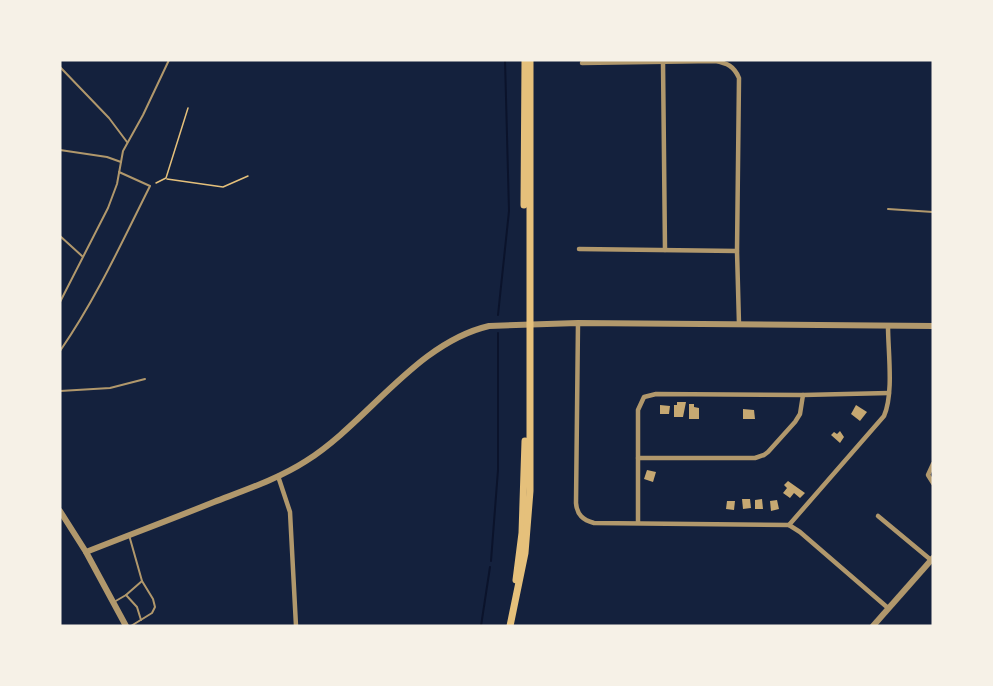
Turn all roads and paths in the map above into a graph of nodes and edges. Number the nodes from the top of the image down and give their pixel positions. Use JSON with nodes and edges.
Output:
{"nodes":[{"id":1,"x":169,"y":60,"type":"edge"},
{"id":2,"x":525,"y":60,"type":"edge"},
{"id":3,"x":530,"y":60,"type":"edge"},
{"id":4,"x":663,"y":62,"type":"junction"},
{"id":5,"x":582,"y":63,"type":"dead end"},
{"id":6,"x":60,"y":67,"type":"edge"},
{"id":7,"x":188,"y":108,"type":"dead end"},
{"id":8,"x":127,"y":142,"type":"junction"},
{"id":9,"x":60,"y":150,"type":"edge"},
{"id":10,"x":121,"y":162,"type":"junction"},
{"id":11,"x":119,"y":172,"type":"junction"},
{"id":12,"x":248,"y":176,"type":"dead end"},
{"id":13,"x":166,"y":178,"type":"junction"},
{"id":14,"x":150,"y":186,"type":"junction"},
{"id":15,"x":888,"y":208,"type":"dead end"},
{"id":16,"x":933,"y":212,"type":"edge"},
{"id":17,"x":60,"y":236,"type":"edge"},
{"id":18,"x":579,"y":249,"type":"dead end"},
{"id":19,"x":665,"y":250,"type":"junction"},
{"id":20,"x":737,"y":251,"type":"junction"},
{"id":21,"x":82,"y":257,"type":"junction"},
{"id":22,"x":60,"y":302,"type":"edge"},
{"id":23,"x":578,"y":323,"type":"junction"},
{"id":24,"x":527,"y":324,"type":"junction"},
{"id":25,"x":739,"y":324,"type":"junction"},
{"id":26,"x":888,"y":326,"type":"junction"},
{"id":27,"x":933,"y":326,"type":"edge"},
{"id":28,"x":60,"y":351,"type":"edge"},
{"id":29,"x":145,"y":379,"type":"dead end"},
{"id":30,"x":60,"y":391,"type":"edge"},
{"id":31,"x":889,"y":393,"type":"junction"},
{"id":32,"x":802,"y":395,"type":"junction"},
{"id":33,"x":638,"y":458,"type":"junction"},
{"id":34,"x":933,"y":464,"type":"edge"},
{"id":35,"x":278,"y":476,"type":"junction"},
{"id":36,"x":933,"y":483,"type":"edge"},
{"id":37,"x":60,"y":511,"type":"edge"},
{"id":38,"x":878,"y":516,"type":"dead end"},
{"id":39,"x":638,"y":522,"type":"junction"},
{"id":40,"x":789,"y":525,"type":"junction"},
{"id":41,"x":129,"y":535,"type":"junction"},
{"id":42,"x":86,"y":552,"type":"junction"},
{"id":43,"x":932,"y":559,"type":"edge"},
{"id":44,"x":142,"y":581,"type":"junction"},
{"id":45,"x":126,"y":594,"type":"junction"},
{"id":46,"x":114,"y":602,"type":"junction"},
{"id":47,"x":888,"y":608,"type":"junction"},
{"id":48,"x":141,"y":621,"type":"junction"},
{"id":49,"x":126,"y":626,"type":"edge"},
{"id":50,"x":131,"y":626,"type":"edge"},
{"id":51,"x":296,"y":626,"type":"edge"},
{"id":52,"x":508,"y":626,"type":"edge"},
{"id":53,"x":873,"y":626,"type":"edge"}],
"edges":[{"from":1,"to":8,"type":"lane"},
{"from":2,"to":24,"type":"main road"},
{"from":3,"to":24,"type":"main road"},
{"from":4,"to":5,"type":"street"},
{"from":4,"to":19,"type":"street"},
{"from":4,"to":20,"type":"street"},
{"from":6,"to":8,"type":"lane"},
{"from":7,"to":13,"type":"path"},
{"from":8,"to":10,"type":"lane"},
{"from":9,"to":10,"type":"lane"},
{"from":10,"to":11,"type":"lane"},
{"from":11,"to":14,"type":"lane"},
{"from":11,"to":21,"type":"lane"},
{"from":12,"to":13,"type":"path"},
{"from":13,"to":14,"type":"path"},
{"from":14,"to":28,"type":"lane"},
{"from":15,"to":16,"type":"lane"},
{"from":17,"to":21,"type":"lane"},
{"from":18,"to":19,"type":"street"},
{"from":19,"to":20,"type":"street"},
{"from":20,"to":25,"type":"street"},
{"from":21,"to":22,"type":"lane"},
{"from":23,"to":24,"type":"street"},
{"from":23,"to":25,"type":"street"},
{"from":23,"to":39,"type":"street"},
{"from":24,"to":35,"type":"street"},
{"from":24,"to":52,"type":"main road"},
{"from":25,"to":26,"type":"street"},
{"from":26,"to":27,"type":"street"},
{"from":26,"to":31,"type":"street"},
{"from":29,"to":30,"type":"lane"},
{"from":31,"to":32,"type":"street"},
{"from":31,"to":40,"type":"street"},
{"from":32,"to":33,"type":"street"},
{"from":32,"to":33,"type":"street"},
{"from":33,"to":39,"type":"street"},
{"from":34,"to":36,"type":"street"},
{"from":35,"to":41,"type":"street"},
{"from":35,"to":51,"type":"street"},
{"from":37,"to":42,"type":"street"},
{"from":38,"to":43,"type":"street"},
{"from":39,"to":40,"type":"street"},
{"from":40,"to":47,"type":"street"},
{"from":41,"to":42,"type":"street"},
{"from":41,"to":44,"type":"lane"},
{"from":42,"to":46,"type":"street"},
{"from":43,"to":47,"type":"street"},
{"from":44,"to":45,"type":"lane"},
{"from":44,"to":48,"type":"lane"},
{"from":45,"to":46,"type":"lane"},
{"from":45,"to":48,"type":"lane"},
{"from":46,"to":49,"type":"street"},
{"from":47,"to":53,"type":"street"},
{"from":48,"to":50,"type":"lane"}]}
